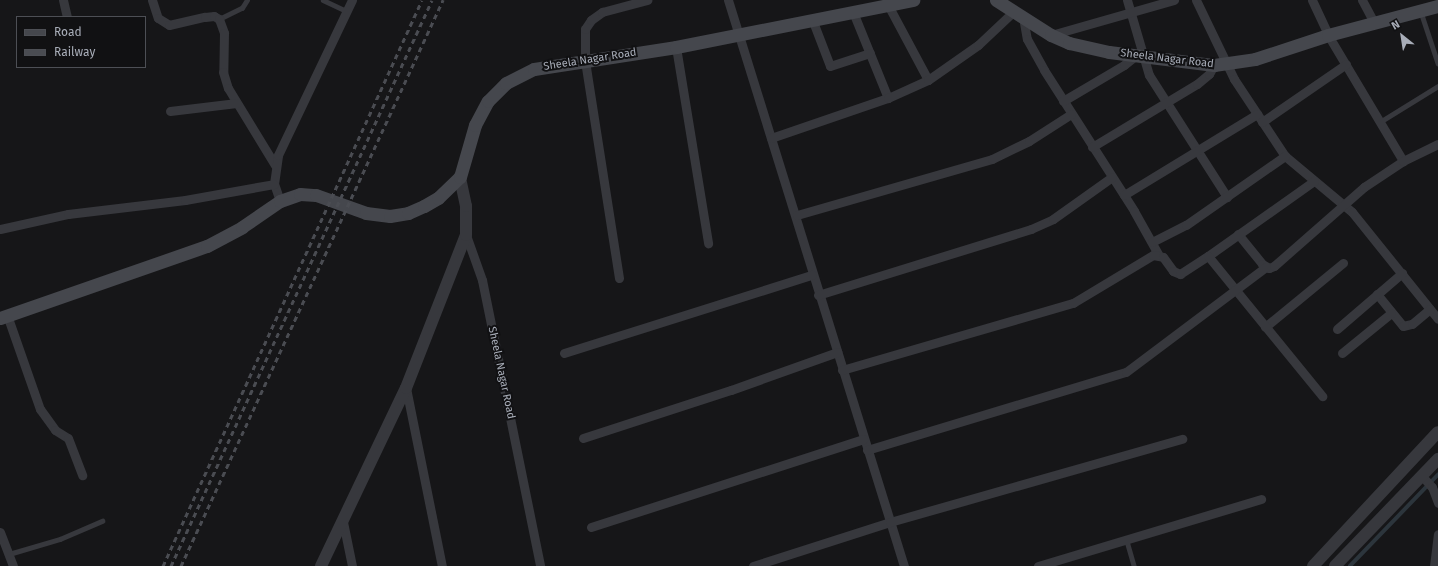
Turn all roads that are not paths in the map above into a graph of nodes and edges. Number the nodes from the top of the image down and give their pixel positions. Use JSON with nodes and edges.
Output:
{"nodes":[{"id":1,"x":63,"y":0,"type":"edge"},
{"id":2,"x":152,"y":0,"type":"edge"},
{"id":3,"x":247,"y":0,"type":"edge"},
{"id":4,"x":323,"y":0,"type":"edge"},
{"id":5,"x":352,"y":0,"type":"edge"},
{"id":6,"x":647,"y":0,"type":"edge"},
{"id":7,"x":728,"y":0,"type":"edge"},
{"id":8,"x":913,"y":0,"type":"edge"},
{"id":9,"x":996,"y":0,"type":"edge"},
{"id":10,"x":1126,"y":0,"type":"edge"},
{"id":11,"x":1174,"y":0,"type":"edge"},
{"id":12,"x":1196,"y":0,"type":"edge"},
{"id":13,"x":1312,"y":0,"type":"edge"},
{"id":14,"x":1362,"y":0,"type":"edge"},
{"id":15,"x":888,"y":5,"type":"junction"},
{"id":16,"x":1438,"y":6,"type":"edge"},
{"id":17,"x":1421,"y":10,"type":"junction"},
{"id":18,"x":347,"y":11,"type":"junction"},
{"id":19,"x":853,"y":12,"type":"junction"},
{"id":20,"x":1130,"y":12,"type":"junction"},
{"id":21,"x":1018,"y":14,"type":"junction"},
{"id":22,"x":67,"y":16,"type":"edge"},
{"id":23,"x":219,"y":19,"type":"junction"},
{"id":24,"x":812,"y":19,"type":"junction"},
{"id":25,"x":1374,"y":23,"type":"junction"},
{"id":26,"x":737,"y":34,"type":"junction"},
{"id":27,"x":1051,"y":35,"type":"junction"},
{"id":28,"x":1328,"y":35,"type":"junction"},
{"id":29,"x":676,"y":47,"type":"junction"},
{"id":30,"x":870,"y":53,"type":"junction"},
{"id":31,"x":1138,"y":56,"type":"junction"},
{"id":32,"x":585,"y":61,"type":"junction"},
{"id":33,"x":1438,"y":63,"type":"edge"},
{"id":34,"x":1346,"y":64,"type":"junction"},
{"id":35,"x":1220,"y":65,"type":"junction"},
{"id":36,"x":928,"y":80,"type":"junction"},
{"id":37,"x":1438,"y":86,"type":"edge"},
{"id":38,"x":888,"y":98,"type":"junction"},
{"id":39,"x":1063,"y":101,"type":"junction"},
{"id":40,"x":1166,"y":102,"type":"junction"},
{"id":41,"x":237,"y":103,"type":"junction"},
{"id":42,"x":170,"y":111,"type":"dead end"},
{"id":43,"x":1071,"y":114,"type":"junction"},
{"id":44,"x":1259,"y":118,"type":"junction"},
{"id":45,"x":1380,"y":122,"type":"junction"},
{"id":46,"x":771,"y":138,"type":"junction"},
{"id":47,"x":1438,"y":144,"type":"edge"},
{"id":48,"x":1092,"y":147,"type":"junction"},
{"id":49,"x":1196,"y":151,"type":"junction"},
{"id":50,"x":1284,"y":156,"type":"junction"},
{"id":51,"x":1403,"y":161,"type":"junction"},
{"id":52,"x":275,"y":165,"type":"junction"},
{"id":53,"x":460,"y":177,"type":"junction"},
{"id":54,"x":1112,"y":177,"type":"junction"},
{"id":55,"x":1314,"y":181,"type":"junction"},
{"id":56,"x":274,"y":184,"type":"junction"},
{"id":57,"x":1124,"y":195,"type":"junction"},
{"id":58,"x":1227,"y":197,"type":"junction"},
{"id":59,"x":280,"y":201,"type":"junction"},
{"id":60,"x":1344,"y":204,"type":"junction"},
{"id":61,"x":797,"y":215,"type":"junction"},
{"id":62,"x":0,"y":229,"type":"edge"},
{"id":63,"x":1238,"y":234,"type":"junction"},
{"id":64,"x":466,"y":235,"type":"junction"},
{"id":65,"x":1152,"y":242,"type":"junction"},
{"id":66,"x":708,"y":243,"type":"dead end"},
{"id":67,"x":1158,"y":254,"type":"junction"},
{"id":68,"x":1208,"y":256,"type":"junction"},
{"id":69,"x":1343,"y":263,"type":"dead end"},
{"id":70,"x":1266,"y":267,"type":"junction"},
{"id":71,"x":1402,"y":273,"type":"junction"},
{"id":72,"x":812,"y":275,"type":"junction"},
{"id":73,"x":619,"y":278,"type":"dead end"},
{"id":74,"x":1236,"y":292,"type":"junction"},
{"id":75,"x":1377,"y":294,"type":"junction"},
{"id":76,"x":818,"y":295,"type":"junction"},
{"id":77,"x":1430,"y":309,"type":"junction"},
{"id":78,"x":1391,"y":313,"type":"junction"},
{"id":79,"x":3,"y":316,"type":"edge"},
{"id":80,"x":1438,"y":319,"type":"edge"},
{"id":81,"x":1265,"y":327,"type":"junction"},
{"id":82,"x":1337,"y":329,"type":"dead end"},
{"id":83,"x":836,"y":352,"type":"junction"},
{"id":84,"x":564,"y":353,"type":"dead end"},
{"id":85,"x":1342,"y":353,"type":"dead end"},
{"id":86,"x":842,"y":370,"type":"junction"},
{"id":87,"x":406,"y":388,"type":"junction"},
{"id":88,"x":1322,"y":396,"type":"dead end"},
{"id":89,"x":583,"y":438,"type":"dead end"},
{"id":90,"x":1436,"y":438,"type":"edge"},
{"id":91,"x":863,"y":439,"type":"junction"},
{"id":92,"x":1182,"y":439,"type":"dead end"},
{"id":93,"x":867,"y":450,"type":"junction"},
{"id":94,"x":1438,"y":459,"type":"edge"},
{"id":95,"x":82,"y":475,"type":"dead end"},
{"id":96,"x":1427,"y":481,"type":"junction"},
{"id":97,"x":1261,"y":499,"type":"dead end"},
{"id":98,"x":1438,"y":502,"type":"edge"},
{"id":99,"x":102,"y":521,"type":"dead end"},
{"id":100,"x":343,"y":522,"type":"junction"},
{"id":101,"x":890,"y":522,"type":"junction"},
{"id":102,"x":591,"y":527,"type":"dead end"},
{"id":103,"x":0,"y":532,"type":"edge"},
{"id":104,"x":1438,"y":534,"type":"edge"},
{"id":105,"x":1127,"y":541,"type":"junction"},
{"id":106,"x":9,"y":554,"type":"junction"},
{"id":107,"x":1435,"y":565,"type":"edge"},
{"id":108,"x":14,"y":566,"type":"edge"},
{"id":109,"x":321,"y":566,"type":"edge"},
{"id":110,"x":352,"y":566,"type":"edge"},
{"id":111,"x":442,"y":566,"type":"edge"},
{"id":112,"x":540,"y":566,"type":"edge"},
{"id":113,"x":753,"y":566,"type":"edge"},
{"id":114,"x":904,"y":566,"type":"edge"},
{"id":115,"x":1040,"y":566,"type":"edge"},
{"id":116,"x":1134,"y":566,"type":"edge"},
{"id":117,"x":1313,"y":566,"type":"edge"},
{"id":118,"x":1335,"y":566,"type":"edge"}],
"edges":[{"from":1,"to":22,"type":"street"},
{"from":2,"to":23,"type":"street"},
{"from":3,"to":23,"type":"lane"},
{"from":4,"to":18,"type":"lane"},
{"from":5,"to":18,"type":"street"},
{"from":6,"to":32,"type":"street"},
{"from":7,"to":26,"type":"street"},
{"from":8,"to":15,"type":"main road","name":"Sheela Nagar Road"},
{"from":9,"to":21,"type":"main road","name":"Sheela Nagar Road"},
{"from":10,"to":20,"type":"street"},
{"from":11,"to":20,"type":"street"},
{"from":12,"to":35,"type":"street"},
{"from":13,"to":28,"type":"street"},
{"from":14,"to":25,"type":"street"},
{"from":15,"to":19,"type":"main road","name":"Sheela Nagar Road"},
{"from":15,"to":36,"type":"street"},
{"from":16,"to":17,"type":"main road","name":"Sheela Nagar Road"},
{"from":17,"to":25,"type":"main road","name":"Sheela Nagar Road"},
{"from":17,"to":33,"type":"lane"},
{"from":18,"to":52,"type":"street"},
{"from":19,"to":24,"type":"main road","name":"Sheela Nagar Road"},
{"from":19,"to":30,"type":"street"},
{"from":20,"to":27,"type":"street"},
{"from":20,"to":31,"type":"street"},
{"from":21,"to":27,"type":"main road","name":"Sheela Nagar Road"},
{"from":21,"to":36,"type":"street"},
{"from":21,"to":39,"type":"street"},
{"from":23,"to":41,"type":"street"},
{"from":24,"to":26,"type":"main road","name":"Sheela Nagar Road"},
{"from":24,"to":30,"type":"street"},
{"from":25,"to":28,"type":"main road","name":"Sheela Nagar Road"},
{"from":26,"to":29,"type":"main road","name":"Sheela Nagar Road"},
{"from":26,"to":46,"type":"street"},
{"from":27,"to":31,"type":"main road","name":"Sheela Nagar Road"},
{"from":28,"to":34,"type":"street"},
{"from":28,"to":35,"type":"main road","name":"Sheela Nagar Road"},
{"from":29,"to":32,"type":"main road","name":"Sheela Nagar Road"},
{"from":29,"to":66,"type":"street"},
{"from":30,"to":38,"type":"street"},
{"from":31,"to":35,"type":"main road","name":"Sheela Nagar Road"},
{"from":31,"to":39,"type":"street"},
{"from":31,"to":40,"type":"street"},
{"from":32,"to":53,"type":"main road","name":"Sheela Nagar Road"},
{"from":32,"to":73,"type":"street"},
{"from":34,"to":44,"type":"street"},
{"from":34,"to":45,"type":"street"},
{"from":35,"to":40,"type":"street"},
{"from":35,"to":44,"type":"street"},
{"from":36,"to":38,"type":"street"},
{"from":37,"to":45,"type":"lane"},
{"from":38,"to":46,"type":"street"},
{"from":39,"to":43,"type":"street"},
{"from":40,"to":48,"type":"street"},
{"from":40,"to":49,"type":"street"},
{"from":41,"to":42,"type":"street"},
{"from":41,"to":52,"type":"street"},
{"from":43,"to":48,"type":"street"},
{"from":43,"to":61,"type":"street"},
{"from":44,"to":49,"type":"street"},
{"from":44,"to":50,"type":"street"},
{"from":45,"to":51,"type":"street"},
{"from":46,"to":61,"type":"street"},
{"from":47,"to":51,"type":"street"},
{"from":48,"to":54,"type":"street"},
{"from":49,"to":57,"type":"street"},
{"from":49,"to":58,"type":"street"},
{"from":50,"to":55,"type":"street"},
{"from":50,"to":58,"type":"street"},
{"from":51,"to":60,"type":"street"},
{"from":52,"to":56,"type":"street"},
{"from":53,"to":59,"type":"main road"},
{"from":53,"to":64,"type":"street","name":"Sheela Nagar Road"},
{"from":54,"to":57,"type":"street"},
{"from":54,"to":76,"type":"street"},
{"from":55,"to":60,"type":"street"},
{"from":55,"to":63,"type":"street"},
{"from":56,"to":59,"type":"street"},
{"from":56,"to":62,"type":"street"},
{"from":57,"to":65,"type":"street"},
{"from":58,"to":65,"type":"street"},
{"from":59,"to":79,"type":"main road"},
{"from":60,"to":70,"type":"street"},
{"from":60,"to":71,"type":"street"},
{"from":61,"to":72,"type":"street"},
{"from":63,"to":68,"type":"street"},
{"from":63,"to":70,"type":"street"},
{"from":64,"to":87,"type":"street"},
{"from":64,"to":112,"type":"street","name":"Sheela Nagar Road"},
{"from":65,"to":67,"type":"street"},
{"from":67,"to":68,"type":"street"},
{"from":67,"to":86,"type":"street"},
{"from":68,"to":74,"type":"street"},
{"from":69,"to":81,"type":"street"},
{"from":70,"to":74,"type":"street"},
{"from":71,"to":75,"type":"street"},
{"from":71,"to":77,"type":"street"},
{"from":72,"to":76,"type":"street"},
{"from":72,"to":84,"type":"street"},
{"from":74,"to":81,"type":"street"},
{"from":74,"to":93,"type":"street"},
{"from":75,"to":78,"type":"street"},
{"from":75,"to":82,"type":"street"},
{"from":76,"to":83,"type":"street"},
{"from":77,"to":78,"type":"street"},
{"from":77,"to":80,"type":"street"},
{"from":78,"to":85,"type":"street"},
{"from":79,"to":95,"type":"street"},
{"from":81,"to":88,"type":"street"},
{"from":83,"to":86,"type":"street"},
{"from":83,"to":89,"type":"street"},
{"from":86,"to":91,"type":"street"},
{"from":87,"to":100,"type":"street"},
{"from":87,"to":111,"type":"street"},
{"from":90,"to":117,"type":"street"},
{"from":91,"to":93,"type":"street"},
{"from":91,"to":102,"type":"street"},
{"from":92,"to":101,"type":"street"},
{"from":93,"to":101,"type":"street"},
{"from":94,"to":96,"type":"street"},
{"from":96,"to":98,"type":"street"},
{"from":96,"to":118,"type":"street"},
{"from":97,"to":105,"type":"street"},
{"from":99,"to":106,"type":"lane"},
{"from":100,"to":109,"type":"street"},
{"from":100,"to":110,"type":"street"},
{"from":101,"to":113,"type":"street"},
{"from":101,"to":114,"type":"street"},
{"from":103,"to":106,"type":"street"},
{"from":104,"to":107,"type":"street"},
{"from":105,"to":115,"type":"street"},
{"from":105,"to":116,"type":"lane"},
{"from":106,"to":108,"type":"street"}]}
